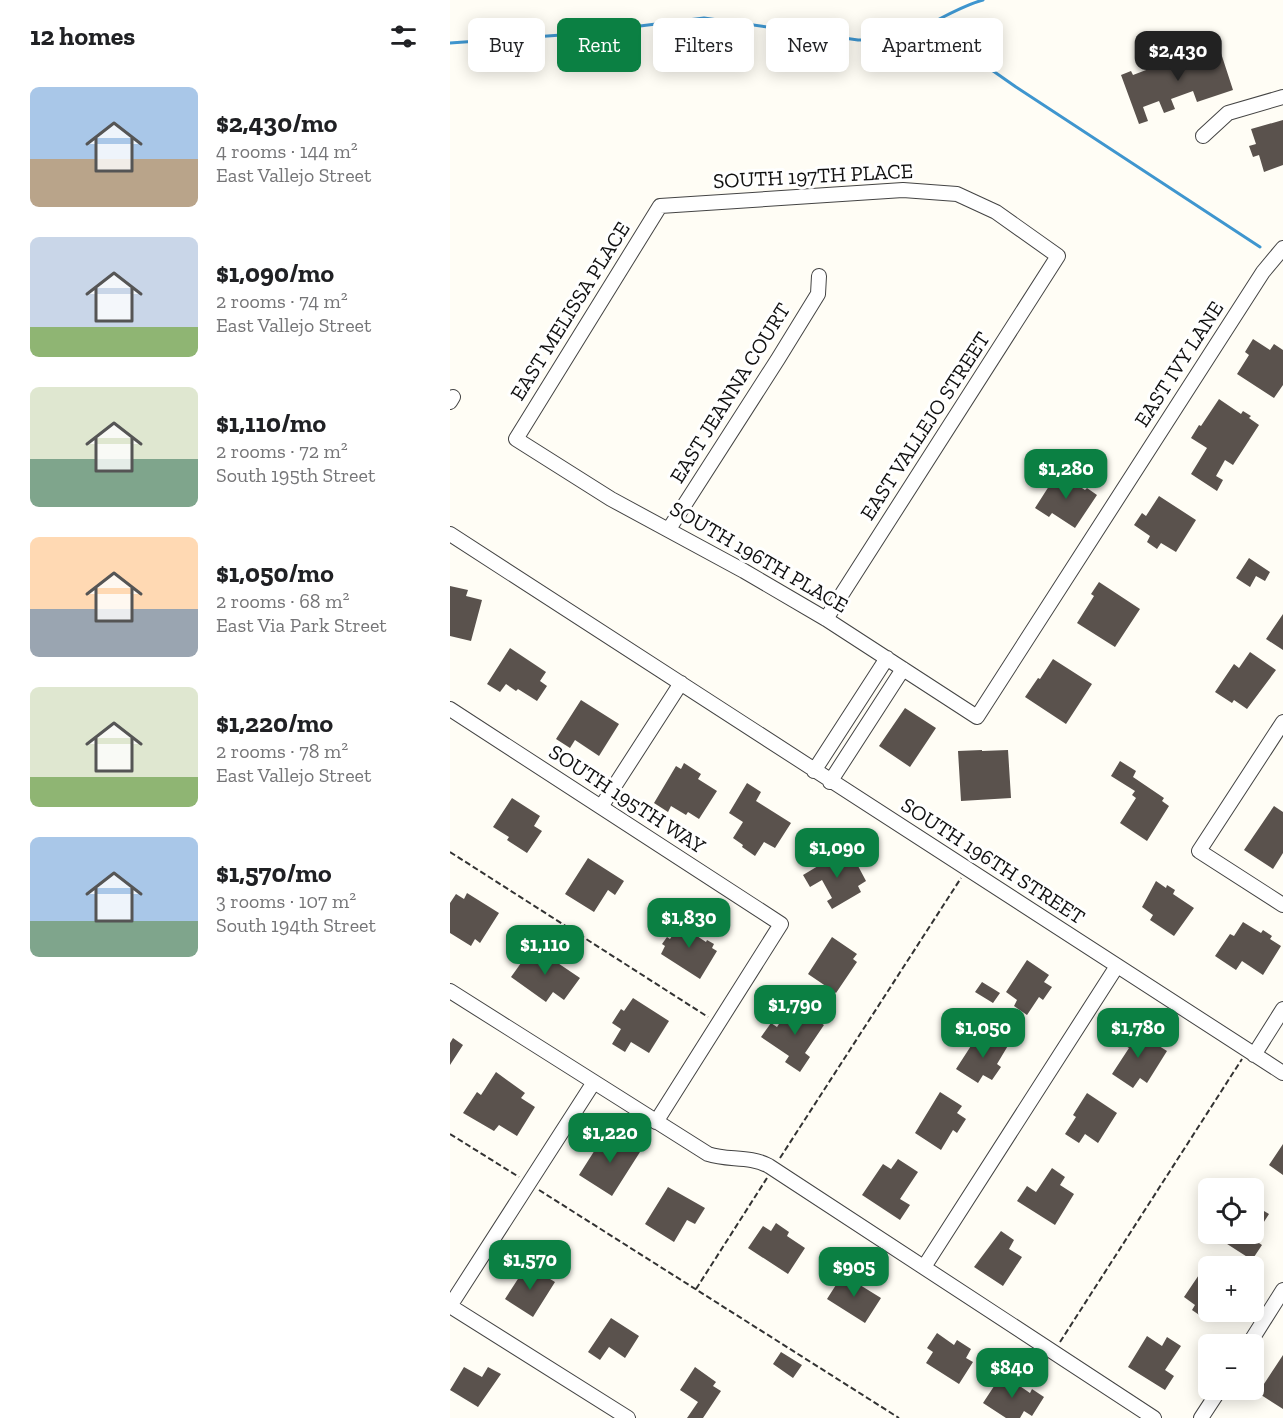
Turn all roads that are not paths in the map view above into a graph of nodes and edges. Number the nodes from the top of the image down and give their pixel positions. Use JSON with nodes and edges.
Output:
{"nodes":[{"id":1,"x":1283,"y":97,"type":"edge"},
{"id":2,"x":1203,"y":136,"type":"dead end"},
{"id":3,"x":660,"y":206,"type":"joint"},
{"id":4,"x":1283,"y":248,"type":"edge"},
{"id":5,"x":1058,"y":256,"type":"joint"},
{"id":6,"x":819,"y":276,"type":"dead end"},
{"id":7,"x":516,"y":439,"type":"joint"},
{"id":8,"x":669,"y":529,"type":"junction"},
{"id":9,"x":450,"y":534,"type":"edge"},
{"id":10,"x":826,"y":619,"type":"junction"},
{"id":11,"x":886,"y":658,"type":"junction"},
{"id":12,"x":903,"y":669,"type":"junction"},
{"id":13,"x":681,"y":683,"type":"junction"},
{"id":14,"x":865,"y":692,"type":"junction"},
{"id":15,"x":881,"y":703,"type":"junction"},
{"id":16,"x":450,"y":709,"type":"edge"},
{"id":17,"x":977,"y":717,"type":"joint"},
{"id":18,"x":1283,"y":722,"type":"edge"},
{"id":19,"x":814,"y":771,"type":"junction"},
{"id":20,"x":830,"y":782,"type":"junction"},
{"id":21,"x":601,"y":807,"type":"junction"},
{"id":22,"x":1283,"y":905,"type":"edge"},
{"id":23,"x":1117,"y":966,"type":"junction"},
{"id":24,"x":450,"y":991,"type":"edge"},
{"id":25,"x":1283,"y":1009,"type":"edge"},
{"id":26,"x":1251,"y":1053,"type":"junction"},
{"id":27,"x":1283,"y":1073,"type":"edge"},
{"id":28,"x":594,"y":1082,"type":"junction"},
{"id":29,"x":656,"y":1122,"type":"junction"},
{"id":30,"x":924,"y":1267,"type":"junction"},
{"id":31,"x":1283,"y":1290,"type":"edge"},
{"id":32,"x":450,"y":1306,"type":"edge"},
{"id":33,"x":1255,"y":1334,"type":"edge"},
{"id":34,"x":1213,"y":1400,"type":"edge"},
{"id":35,"x":628,"y":1418,"type":"edge"},
{"id":36,"x":1154,"y":1418,"type":"edge"},
{"id":37,"x":1201,"y":1418,"type":"edge"}],
"edges":[{"from":1,"to":2,"type":"street"},
{"from":3,"to":5,"type":"street","name":"SOUTH 197TH PLACE"},
{"from":3,"to":7,"type":"street","name":"EAST MELISSA PLACE"},
{"from":4,"to":17,"type":"street","name":"EAST IVY LANE"},
{"from":5,"to":10,"type":"street","name":"EAST VALLEJO STREET"},
{"from":6,"to":8,"type":"street","name":"EAST JEANNA COURT"},
{"from":7,"to":8,"type":"street","name":"SOUTH 196TH PLACE"},
{"from":8,"to":10,"type":"street","name":"SOUTH 196TH PLACE"},
{"from":9,"to":13,"type":"street","name":"SOUTH 196TH STREET"},
{"from":10,"to":11,"type":"street","name":"SOUTH 196TH PLACE"},
{"from":11,"to":12,"type":"street","name":"SOUTH 196TH PLACE"},
{"from":11,"to":14,"type":"street"},
{"from":12,"to":15,"type":"street"},
{"from":12,"to":17,"type":"street","name":"SOUTH 196TH PLACE"},
{"from":13,"to":19,"type":"street","name":"SOUTH 196TH STREET"},
{"from":13,"to":21,"type":"street"},
{"from":14,"to":15,"type":"street"},
{"from":14,"to":19,"type":"street"},
{"from":15,"to":20,"type":"street"},
{"from":16,"to":21,"type":"street","name":"SOUTH 195TH WAY"},
{"from":18,"to":22,"type":"street"},
{"from":19,"to":20,"type":"street","name":"SOUTH 196TH STREET"},
{"from":20,"to":23,"type":"street","name":"SOUTH 196TH STREET"},
{"from":21,"to":29,"type":"street","name":"SOUTH 195TH WAY"},
{"from":23,"to":26,"type":"street","name":"SOUTH 196TH STREET"},
{"from":23,"to":30,"type":"street"},
{"from":24,"to":28,"type":"street"},
{"from":25,"to":26,"type":"street"},
{"from":26,"to":27,"type":"street","name":"SOUTH 196TH STREET"},
{"from":28,"to":29,"type":"street"},
{"from":28,"to":32,"type":"street"},
{"from":29,"to":30,"type":"street"},
{"from":30,"to":36,"type":"street"},
{"from":31,"to":33,"type":"street"},
{"from":32,"to":35,"type":"street"},
{"from":34,"to":37,"type":"street"}]}
